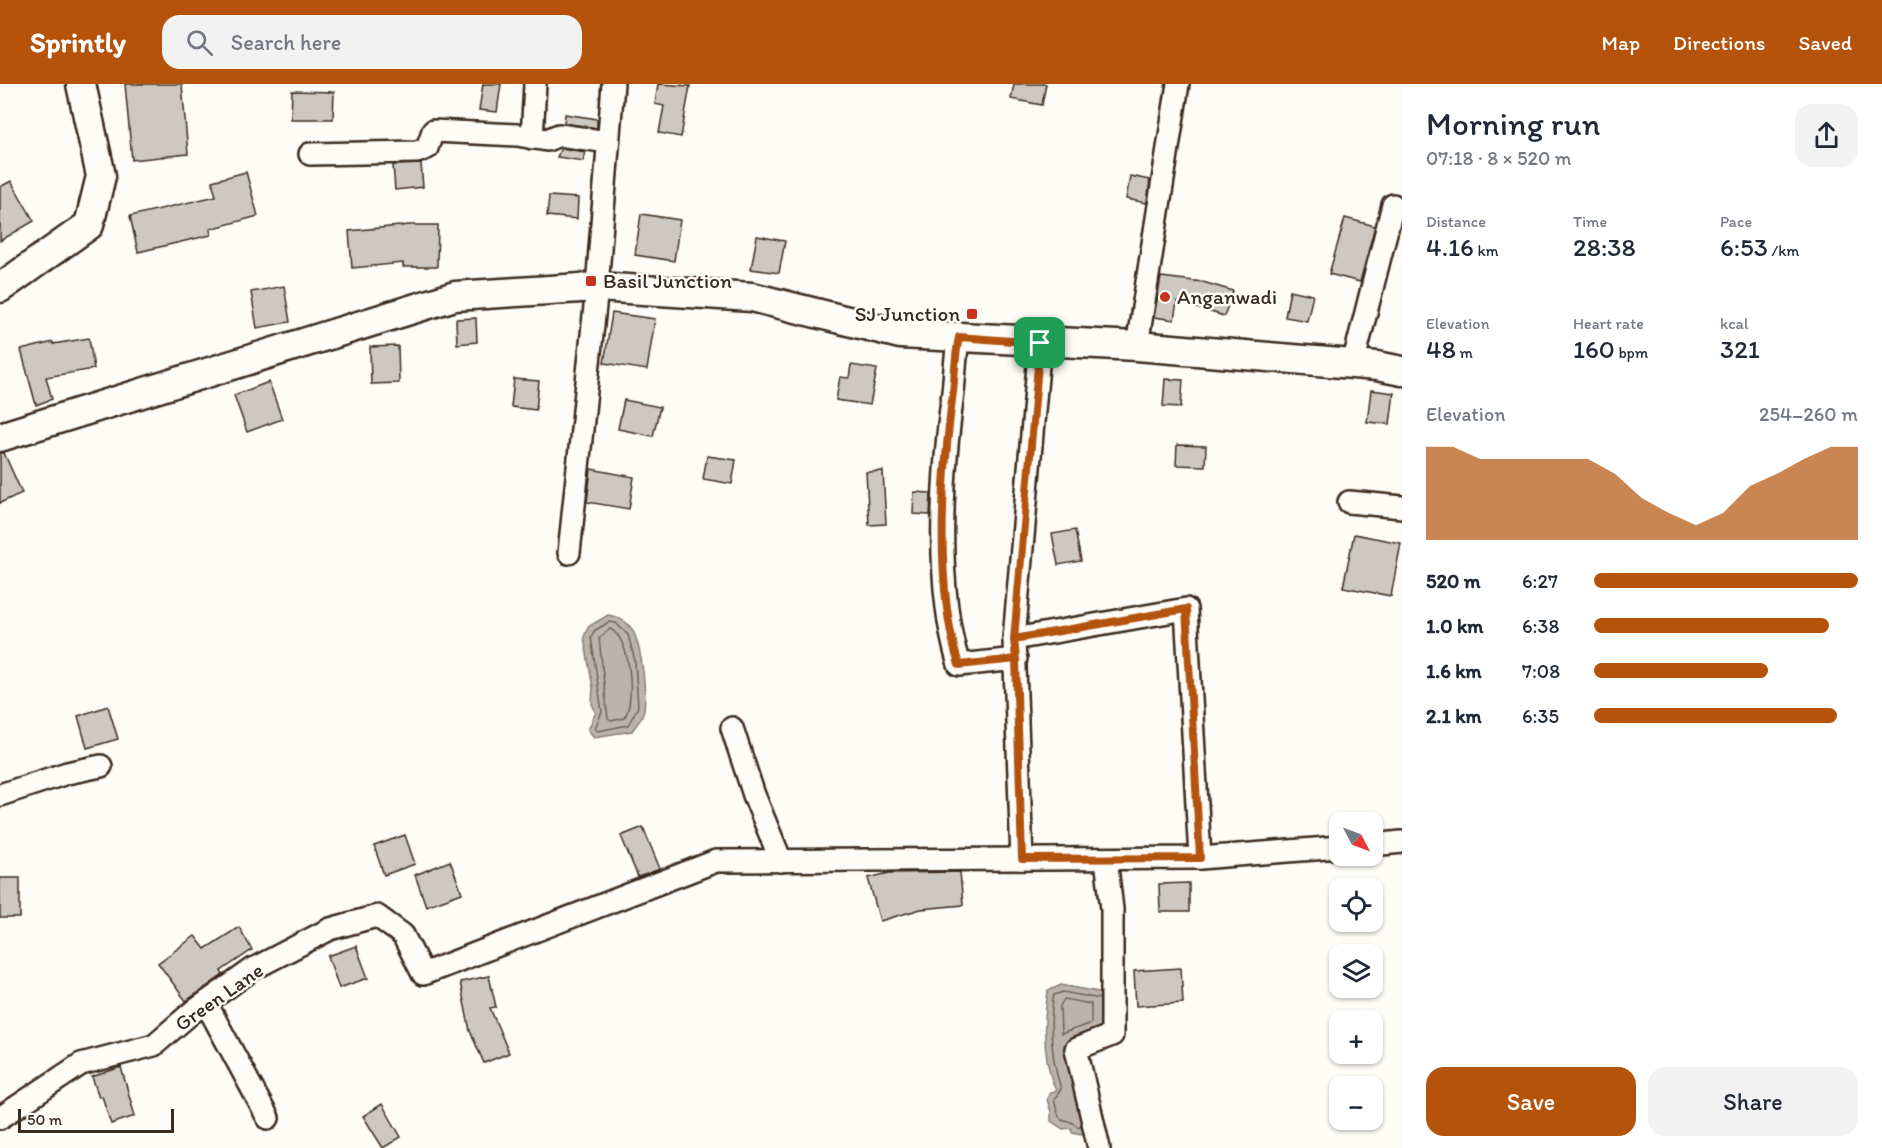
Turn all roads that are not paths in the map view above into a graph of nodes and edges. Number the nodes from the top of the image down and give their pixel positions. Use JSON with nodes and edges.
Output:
{"nodes":[{"id":1,"x":81,"y":84,"type":"edge"},
{"id":2,"x":535,"y":84,"type":"edge"},
{"id":3,"x":613,"y":84,"type":"edge"},
{"id":4,"x":1178,"y":84,"type":"edge"},
{"id":5,"x":532,"y":138,"type":"junction"},
{"id":6,"x":608,"y":142,"type":"junction"},
{"id":7,"x":310,"y":154,"type":"dead end"},
{"id":8,"x":1393,"y":205,"type":"dead end"},
{"id":9,"x":597,"y":287,"type":"junction"},
{"id":10,"x":0,"y":288,"type":"edge"},
{"id":11,"x":959,"y":337,"type":"junction"},
{"id":12,"x":1040,"y":343,"type":"junction"},
{"id":13,"x":1137,"y":346,"type":"junction"},
{"id":14,"x":1353,"y":364,"type":"junction"},
{"id":15,"x":1402,"y":370,"type":"edge"},
{"id":16,"x":0,"y":437,"type":"edge"},
{"id":17,"x":1349,"y":502,"type":"dead end"},
{"id":18,"x":1402,"y":507,"type":"edge"},
{"id":19,"x":569,"y":554,"type":"dead end"},
{"id":20,"x":1015,"y":649,"type":"junction"},
{"id":21,"x":732,"y":728,"type":"dead end"},
{"id":22,"x":101,"y":766,"type":"dead end"},
{"id":23,"x":0,"y":795,"type":"edge"},
{"id":24,"x":1402,"y":842,"type":"edge"},
{"id":25,"x":1383,"y":843,"type":"edge"},
{"id":26,"x":1329,"y":848,"type":"edge"},
{"id":27,"x":1200,"y":858,"type":"junction"},
{"id":28,"x":1022,"y":859,"type":"junction"},
{"id":29,"x":1106,"y":859,"type":"junction"},
{"id":30,"x":781,"y":861,"type":"junction"},
{"id":31,"x":206,"y":1003,"type":"junction"},
{"id":32,"x":268,"y":1118,"type":"dead end"},
{"id":33,"x":0,"y":1119,"type":"edge"},
{"id":34,"x":1099,"y":1148,"type":"edge"}],
"edges":[{"from":1,"to":10,"type":"main road"},
{"from":2,"to":5,"type":"street"},
{"from":3,"to":6,"type":"street"},
{"from":4,"to":13,"type":"street"},
{"from":5,"to":6,"type":"street"},
{"from":5,"to":7,"type":"street"},
{"from":6,"to":9,"type":"street"},
{"from":8,"to":14,"type":"street"},
{"from":9,"to":11,"type":"main road"},
{"from":9,"to":16,"type":"main road"},
{"from":9,"to":19,"type":"street"},
{"from":11,"to":12,"type":"main road"},
{"from":11,"to":20,"type":"street"},
{"from":12,"to":13,"type":"main road"},
{"from":12,"to":20,"type":"street"},
{"from":13,"to":14,"type":"main road"},
{"from":14,"to":15,"type":"main road"},
{"from":17,"to":18,"type":"street"},
{"from":20,"to":27,"type":"street"},
{"from":20,"to":28,"type":"street"},
{"from":21,"to":30,"type":"street"},
{"from":22,"to":23,"type":"street"},
{"from":24,"to":25,"type":"street"},
{"from":26,"to":27,"type":"street"},
{"from":27,"to":29,"type":"street"},
{"from":28,"to":29,"type":"street"},
{"from":28,"to":30,"type":"street"},
{"from":29,"to":34,"type":"street"},
{"from":30,"to":31,"type":"street","name":"Green Lane"},
{"from":31,"to":32,"type":"street"},
{"from":31,"to":33,"type":"street","name":"Green Lane"}]}
